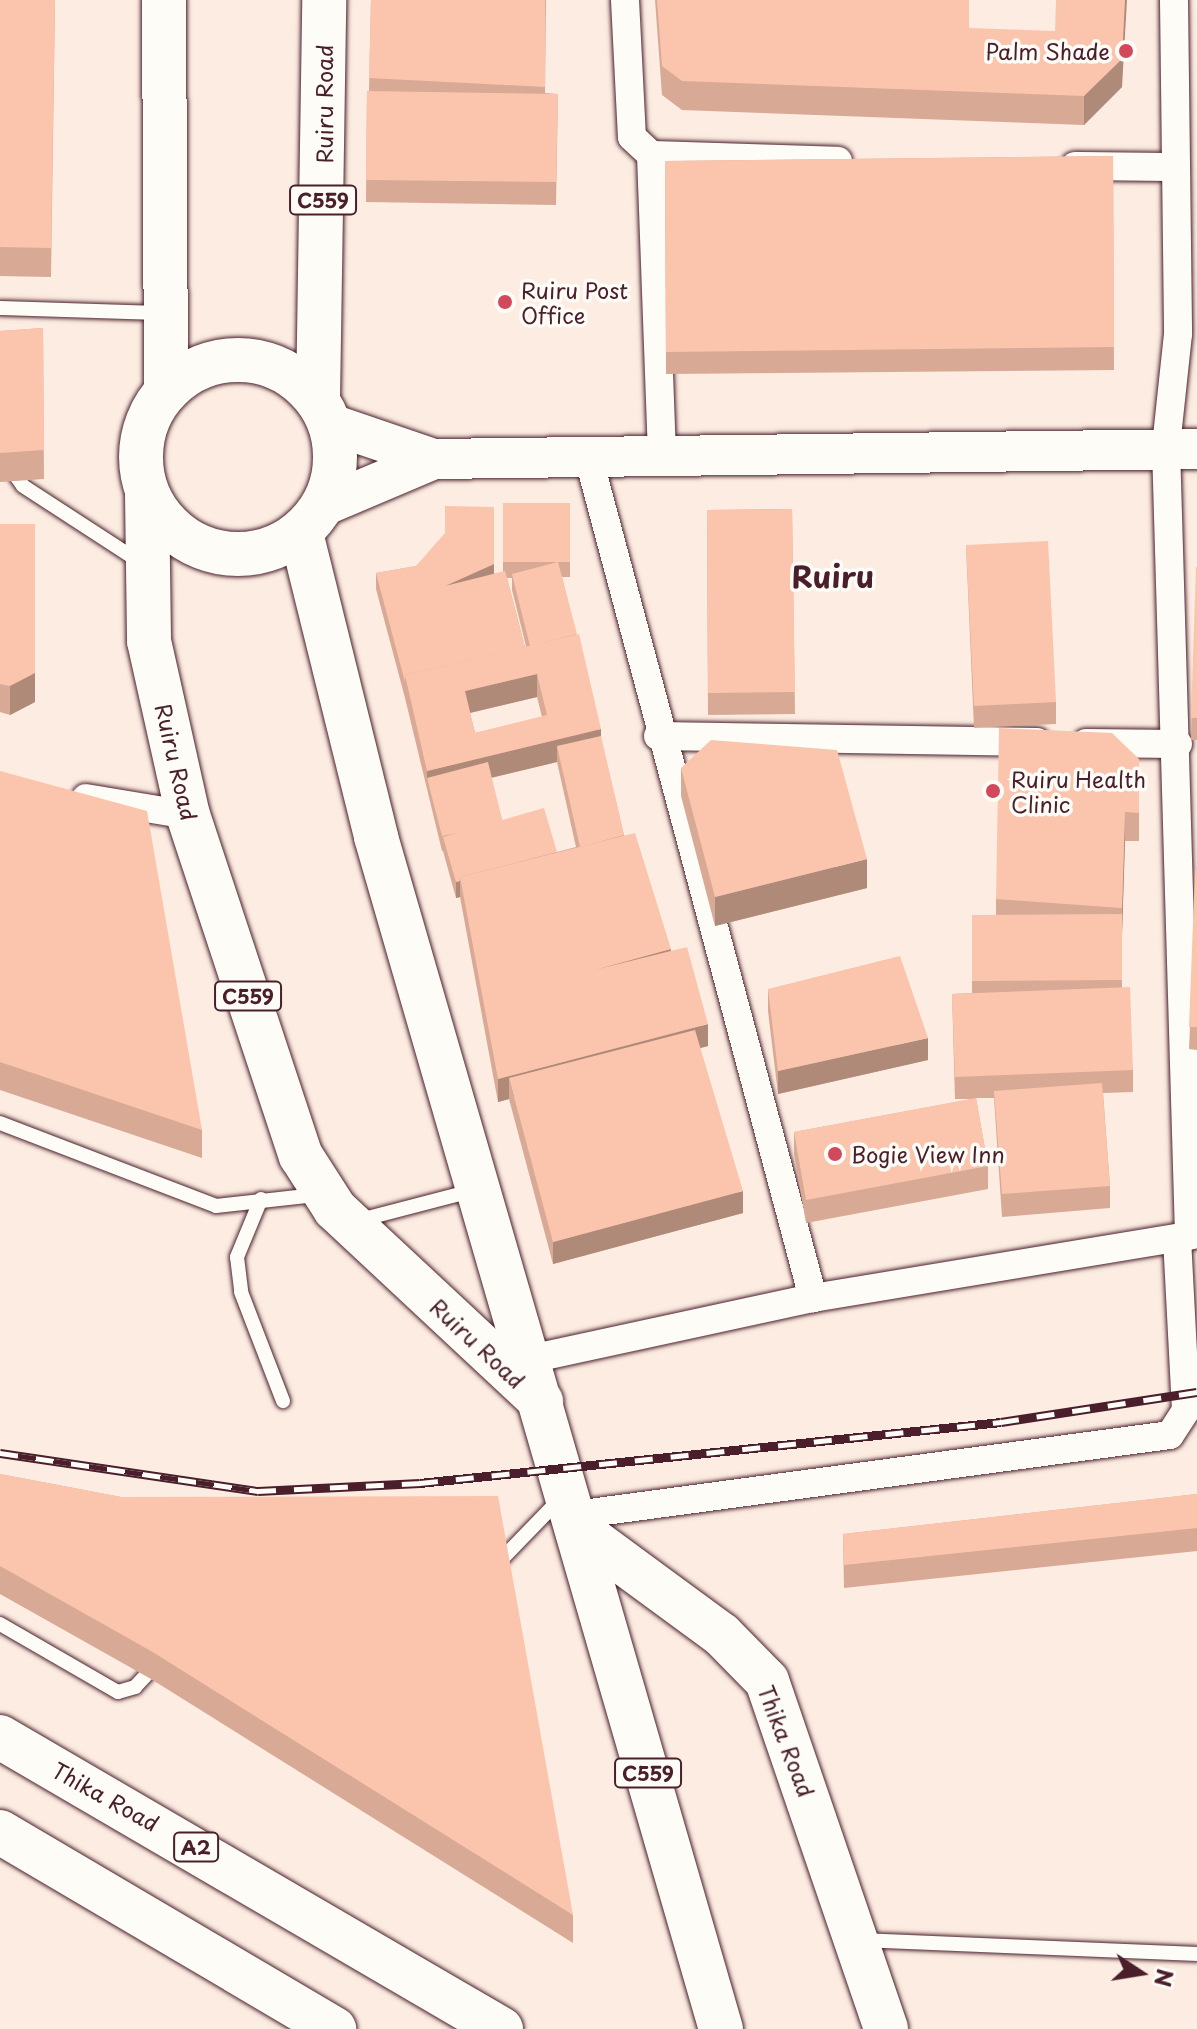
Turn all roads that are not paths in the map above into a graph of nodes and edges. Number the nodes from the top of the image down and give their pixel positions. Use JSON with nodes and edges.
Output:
{"nodes":[{"id":1,"x":164,"y":0,"type":"edge"},
{"id":2,"x":324,"y":0,"type":"edge"},
{"id":3,"x":625,"y":0,"type":"edge"},
{"id":4,"x":1182,"y":2,"type":"edge"},
{"id":5,"x":651,"y":155,"type":"junction"},
{"id":6,"x":864,"y":162,"type":"edge"},
{"id":7,"x":1050,"y":165,"type":"edge"},
{"id":8,"x":1175,"y":167,"type":"junction"},
{"id":9,"x":0,"y":308,"type":"edge"},
{"id":10,"x":164,"y":313,"type":"junction"},
{"id":11,"x":166,"y":391,"type":"junction"},
{"id":12,"x":324,"y":412,"type":"junction"},
{"id":13,"x":1182,"y":448,"type":"edge"},
{"id":14,"x":587,"y":452,"type":"junction"},
{"id":15,"x":662,"y":453,"type":"junction"},
{"id":16,"x":0,"y":454,"type":"edge"},
{"id":17,"x":434,"y":459,"type":"junction"},
{"id":18,"x":147,"y":495,"type":"junction"},
{"id":19,"x":312,"y":519,"type":"junction"},
{"id":20,"x":144,"y":565,"type":"junction"},
{"id":21,"x":658,"y":736,"type":"junction"},
{"id":22,"x":1178,"y":744,"type":"junction"},
{"id":23,"x":52,"y":790,"type":"edge"},
{"id":24,"x":188,"y":815,"type":"junction"},
{"id":25,"x":1190,"y":829,"type":"edge"},
{"id":26,"x":0,"y":1123,"type":"edge"},
{"id":27,"x":479,"y":1188,"type":"junction"},
{"id":28,"x":261,"y":1199,"type":"junction"},
{"id":29,"x":338,"y":1209,"type":"junction"},
{"id":30,"x":1188,"y":1236,"type":"edge"},
{"id":31,"x":813,"y":1298,"type":"junction"},
{"id":32,"x":530,"y":1359,"type":"junction"},
{"id":33,"x":283,"y":1401,"type":"dead end"},
{"id":34,"x":543,"y":1402,"type":"junction"},
{"id":35,"x":574,"y":1512,"type":"junction"},
{"id":36,"x":479,"y":1583,"type":"edge"},
{"id":37,"x":0,"y":1624,"type":"edge"},
{"id":38,"x":174,"y":1653,"type":"edge"},
{"id":39,"x":0,"y":1737,"type":"edge"},
{"id":40,"x":0,"y":1832,"type":"edge"},
{"id":41,"x":852,"y":1940,"type":"junction"},
{"id":42,"x":1197,"y":1954,"type":"edge"},
{"id":43,"x":719,"y":2022,"type":"edge"},
{"id":44,"x":334,"y":2029,"type":"edge"},
{"id":45,"x":501,"y":2029,"type":"edge"},
{"id":46,"x":886,"y":2029,"type":"edge"}],
"edges":[{"from":1,"to":10,"type":"main road"},
{"from":2,"to":12,"type":"main road","name":"Ruiru Road","number":"C559"},
{"from":3,"to":5,"type":"street"},
{"from":4,"to":8,"type":"street"},
{"from":5,"to":6,"type":"street"},
{"from":5,"to":15,"type":"street"},
{"from":7,"to":8,"type":"street"},
{"from":8,"to":13,"type":"street"},
{"from":9,"to":10,"type":"lane"},
{"from":10,"to":11,"type":"main road"},
{"from":11,"to":12,"type":"main road"},
{"from":11,"to":18,"type":"main road"},
{"from":12,"to":17,"type":"main road"},
{"from":12,"to":19,"type":"main road"},
{"from":13,"to":15,"type":"main road"},
{"from":13,"to":22,"type":"street"},
{"from":14,"to":15,"type":"main road"},
{"from":14,"to":17,"type":"main road"},
{"from":14,"to":21,"type":"street"},
{"from":16,"to":20,"type":"lane"},
{"from":17,"to":19,"type":"main road"},
{"from":18,"to":19,"type":"main road"},
{"from":18,"to":20,"type":"main road","name":"Ruiru Road","number":"C559"},
{"from":19,"to":27,"type":"main road","name":"Ruiru Road","number":"C559"},
{"from":20,"to":24,"type":"main road","name":"Ruiru Road","number":"C559"},
{"from":21,"to":22,"type":"street"},
{"from":21,"to":31,"type":"street"},
{"from":22,"to":25,"type":"street"},
{"from":23,"to":24,"type":"street"},
{"from":24,"to":29,"type":"main road","name":"Ruiru Road","number":"C559"},
{"from":25,"to":30,"type":"street"},
{"from":26,"to":28,"type":"lane"},
{"from":27,"to":29,"type":"lane"},
{"from":27,"to":32,"type":"main road","name":"Ruiru Road","number":"C559"},
{"from":28,"to":29,"type":"lane"},
{"from":28,"to":33,"type":"lane"},
{"from":29,"to":34,"type":"main road","name":"Ruiru Road","number":"C559"},
{"from":30,"to":31,"type":"street"},
{"from":30,"to":35,"type":"street"},
{"from":31,"to":32,"type":"street"},
{"from":32,"to":34,"type":"main road","name":"Ruiru Road","number":"C559"},
{"from":34,"to":35,"type":"main road","number":"C559"},
{"from":35,"to":36,"type":"lane"},
{"from":35,"to":41,"type":"main road","name":"Thika Road"},
{"from":35,"to":43,"type":"main road","number":"C559"},
{"from":37,"to":38,"type":"lane"},
{"from":39,"to":45,"type":"main road","name":"Thika Road","number":"A2"},
{"from":40,"to":44,"type":"main road"},
{"from":41,"to":42,"type":"lane"},
{"from":41,"to":46,"type":"main road","name":"Thika Road"}]}
